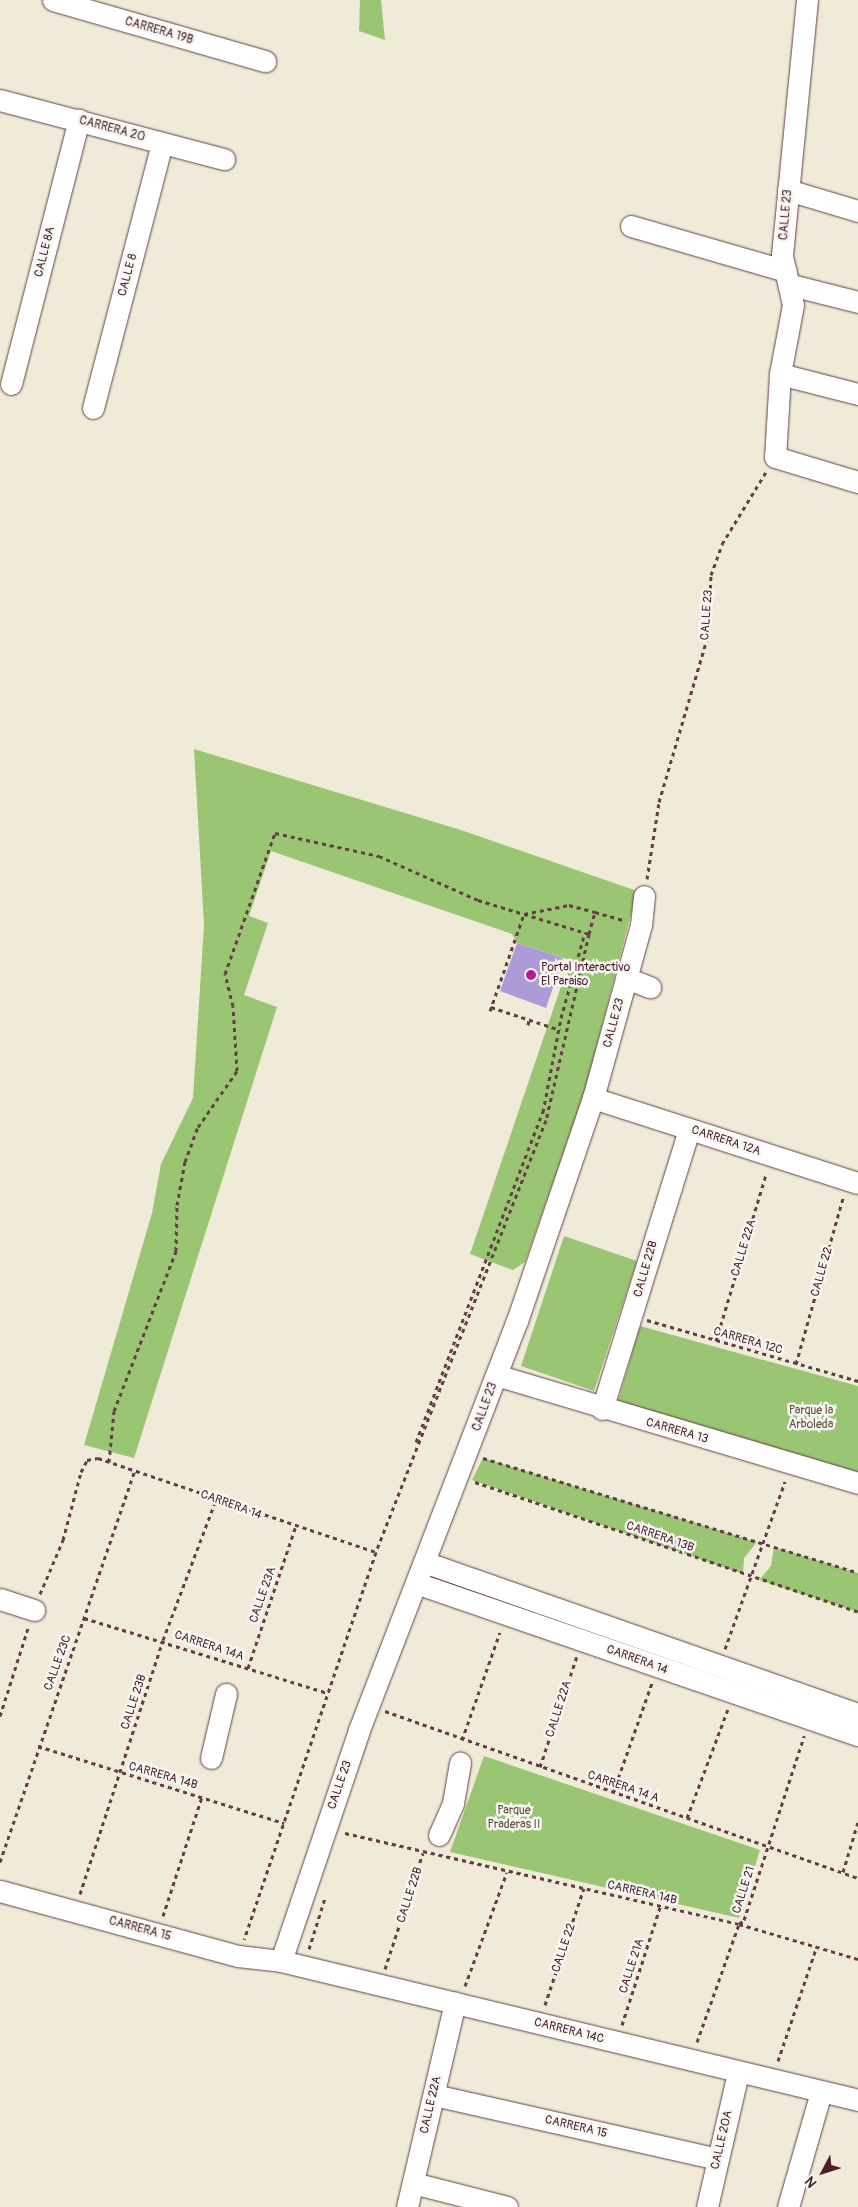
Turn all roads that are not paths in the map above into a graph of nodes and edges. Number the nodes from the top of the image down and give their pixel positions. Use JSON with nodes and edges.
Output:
{"nodes":[{"id":1,"x":53,"y":0,"type":"edge"},
{"id":2,"x":808,"y":0,"type":"edge"},
{"id":3,"x":265,"y":61,"type":"dead end"},
{"id":4,"x":0,"y":100,"type":"edge"},
{"id":5,"x":79,"y":120,"type":"junction"},
{"id":6,"x":162,"y":143,"type":"junction"},
{"id":7,"x":224,"y":159,"type":"dead end"},
{"id":8,"x":788,"y":190,"type":"junction"},
{"id":9,"x":858,"y":211,"type":"edge"},
{"id":10,"x":631,"y":226,"type":"dead end"},
{"id":11,"x":788,"y":278,"type":"junction"},
{"id":12,"x":858,"y":302,"type":"edge"},
{"id":13,"x":780,"y":374,"type":"junction"},
{"id":14,"x":11,"y":384,"type":"dead end"},
{"id":15,"x":858,"y":394,"type":"edge"},
{"id":16,"x":93,"y":408,"type":"dead end"},
{"id":17,"x":858,"y":482,"type":"edge"},
{"id":18,"x":644,"y":896,"type":"road end"},
{"id":19,"x":626,"y":978,"type":"junction"},
{"id":20,"x":650,"y":986,"type":"dead end"},
{"id":21,"x":594,"y":1098,"type":"junction"},
{"id":22,"x":689,"y":1130,"type":"junction"},
{"id":23,"x":853,"y":1182,"type":"edge"},
{"id":24,"x":496,"y":1375,"type":"junction"},
{"id":25,"x":602,"y":1410,"type":"junction"},
{"id":26,"x":858,"y":1484,"type":"edge"},
{"id":27,"x":424,"y":1562,"type":"junction"},
{"id":28,"x":416,"y":1583,"type":"junction"},
{"id":29,"x":0,"y":1599,"type":"edge"},
{"id":30,"x":34,"y":1610,"type":"road end"},
{"id":31,"x":226,"y":1694,"type":"dead end"},
{"id":32,"x":858,"y":1714,"type":"edge"},
{"id":33,"x":858,"y":1735,"type":"edge"},
{"id":34,"x":211,"y":1758,"type":"dead end"},
{"id":35,"x":460,"y":1763,"type":"dead end"},
{"id":36,"x":439,"y":1835,"type":"dead end"},
{"id":37,"x":0,"y":1891,"type":"edge"},
{"id":38,"x":281,"y":1961,"type":"junction"},
{"id":39,"x":459,"y":1996,"type":"junction"},
{"id":40,"x":738,"y":2073,"type":"junction"},
{"id":41,"x":821,"y":2092,"type":"junction"},
{"id":42,"x":434,"y":2095,"type":"junction"},
{"id":43,"x":858,"y":2100,"type":"edge"},
{"id":44,"x":718,"y":2159,"type":"junction"},
{"id":45,"x":413,"y":2184,"type":"junction"},
{"id":46,"x":407,"y":2207,"type":"edge"},
{"id":47,"x":507,"y":2207,"type":"edge"},
{"id":48,"x":707,"y":2207,"type":"edge"},
{"id":49,"x":788,"y":2207,"type":"edge"}],
"edges":[{"from":1,"to":3,"type":"street","name":"CARRERA 19B"},
{"from":2,"to":8,"type":"street","name":"CALLE 23"},
{"from":4,"to":5,"type":"street","name":"CARRERA 20"},
{"from":5,"to":6,"type":"street","name":"CARRERA 20"},
{"from":5,"to":14,"type":"street","name":"CALLE 8A"},
{"from":6,"to":7,"type":"street","name":"CARRERA 20"},
{"from":6,"to":16,"type":"street","name":"CALLE 8"},
{"from":8,"to":9,"type":"street"},
{"from":8,"to":11,"type":"street","name":"CALLE 23"},
{"from":10,"to":11,"type":"street"},
{"from":11,"to":12,"type":"street"},
{"from":11,"to":13,"type":"street","name":"CALLE 23"},
{"from":13,"to":15,"type":"street"},
{"from":13,"to":17,"type":"street","name":"CALLE 23"},
{"from":18,"to":19,"type":"street","name":"CALLE 23"},
{"from":19,"to":20,"type":"street"},
{"from":19,"to":21,"type":"street","name":"CALLE 23"},
{"from":21,"to":22,"type":"street","name":"CARRERA 12A"},
{"from":21,"to":24,"type":"street","name":"CALLE 23"},
{"from":22,"to":23,"type":"street","name":"CARRERA 12A"},
{"from":22,"to":25,"type":"street","name":"CALLE 22B"},
{"from":24,"to":25,"type":"street","name":"CARRERA 13"},
{"from":24,"to":27,"type":"street","name":"CALLE 23"},
{"from":25,"to":26,"type":"street","name":"CARRERA 13"},
{"from":27,"to":28,"type":"street","name":"CALLE 23"},
{"from":27,"to":32,"type":"street","name":"CARRERA 14"},
{"from":28,"to":33,"type":"street","name":"CARRERA 14"},
{"from":28,"to":38,"type":"street","name":"CALLE 23"},
{"from":29,"to":30,"type":"street"},
{"from":31,"to":34,"type":"street"},
{"from":35,"to":36,"type":"street"},
{"from":37,"to":38,"type":"street","name":"CARRERA 15"},
{"from":38,"to":39,"type":"street","name":"CARRERA 14C"},
{"from":39,"to":40,"type":"street","name":"CARRERA 14C"},
{"from":39,"to":42,"type":"street","name":"CALLE 22A"},
{"from":40,"to":41,"type":"street","name":"CARRERA 14C"},
{"from":40,"to":44,"type":"street","name":"CALLE 20A"},
{"from":41,"to":43,"type":"street","name":"CARRERA 14C"},
{"from":41,"to":49,"type":"street"},
{"from":42,"to":44,"type":"street","name":"CARRERA 15"},
{"from":42,"to":45,"type":"street","name":"CALLE 22A"},
{"from":44,"to":48,"type":"street","name":"CALLE 20A"},
{"from":45,"to":46,"type":"street","name":"CALLE 22A"},
{"from":45,"to":47,"type":"street"}]}
